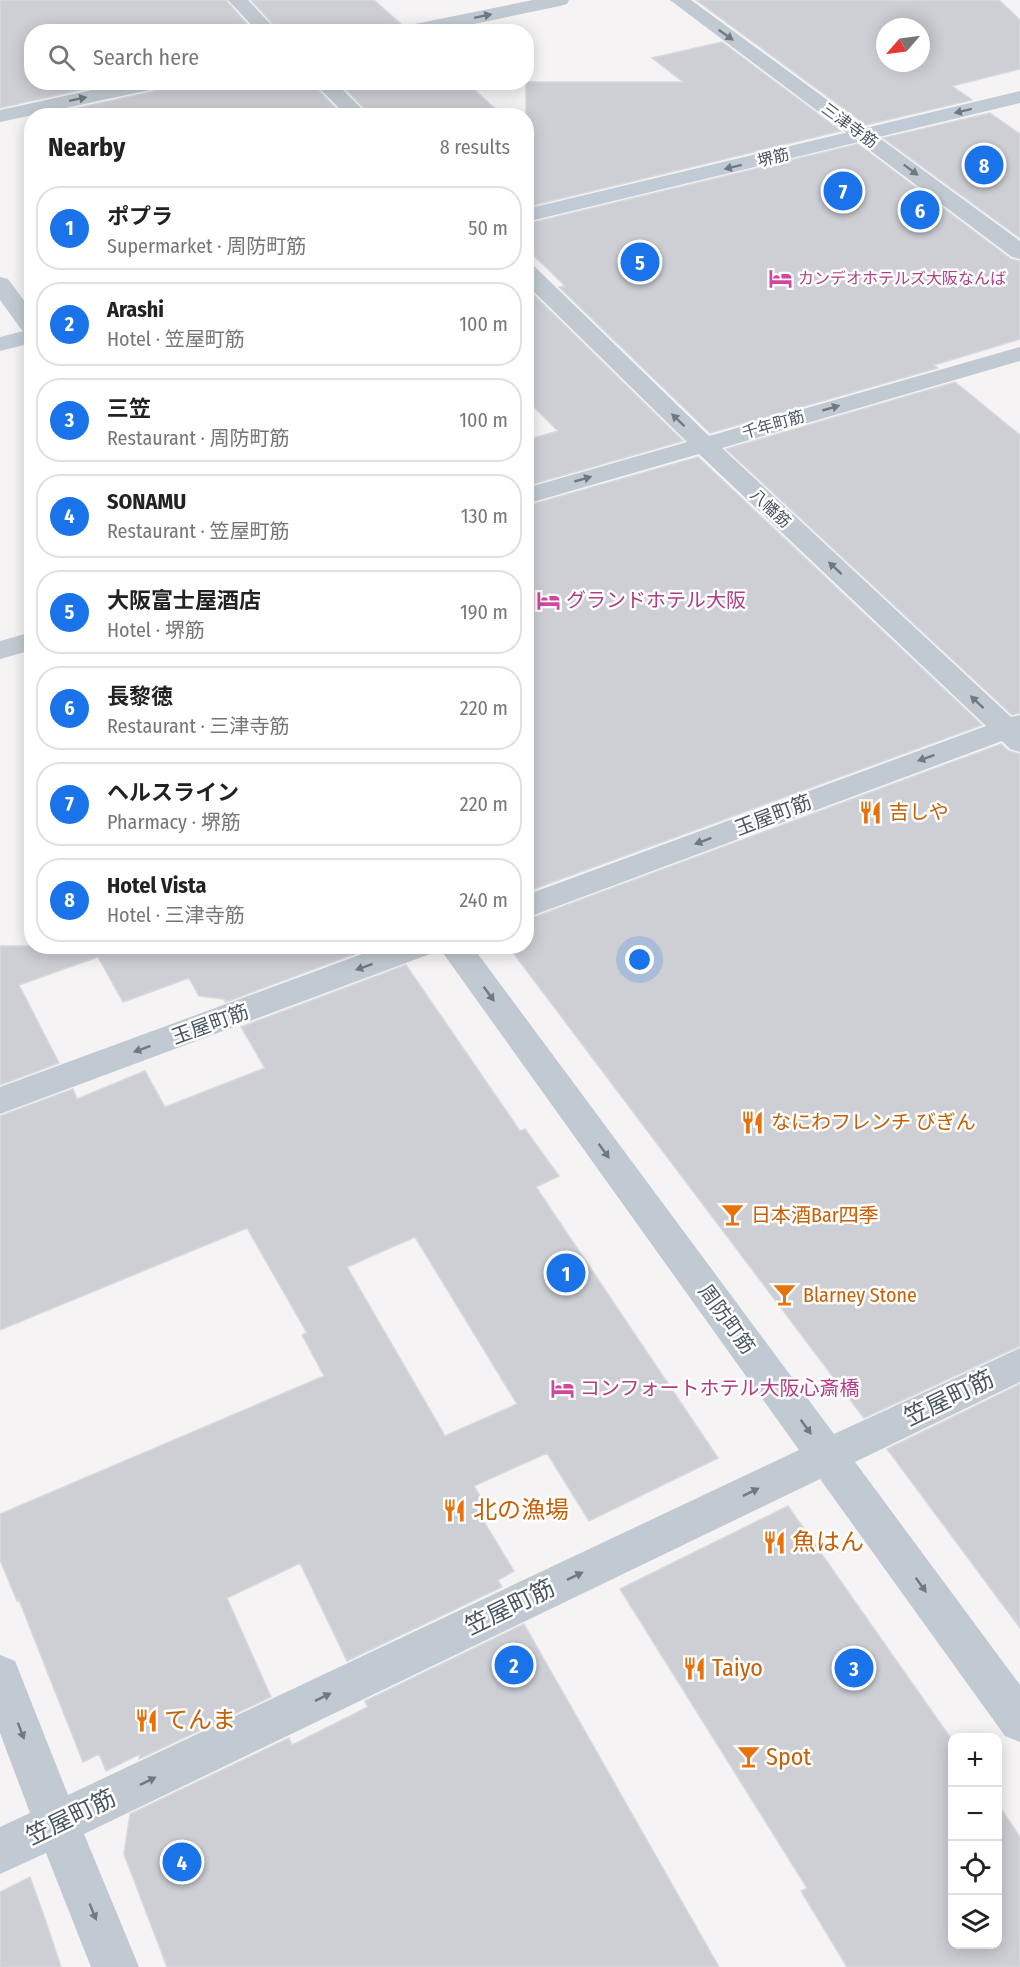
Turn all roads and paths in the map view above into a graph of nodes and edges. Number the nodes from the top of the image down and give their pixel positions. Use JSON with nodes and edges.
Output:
{"nodes":[{"id":1,"x":237,"y":0,"type":"edge"},
{"id":2,"x":560,"y":0,"type":"edge"},
{"id":3,"x":679,"y":0,"type":"edge"},
{"id":4,"x":261,"y":24,"type":"edge"},
{"id":5,"x":444,"y":24,"type":"edge"},
{"id":6,"x":122,"y":90,"type":"edge"},
{"id":7,"x":331,"y":90,"type":"edge"},
{"id":8,"x":1020,"y":97,"type":"edge"},
{"id":9,"x":37,"y":108,"type":"edge"},
{"id":10,"x":351,"y":108,"type":"edge"},
{"id":11,"x":24,"y":111,"type":"edge"},
{"id":12,"x":0,"y":116,"type":"edge"},
{"id":13,"x":864,"y":135,"type":"junction"},
{"id":14,"x":534,"y":214,"type":"edge"},
{"id":15,"x":1020,"y":252,"type":"edge"},
{"id":16,"x":534,"y":279,"type":"edge"},
{"id":17,"x":0,"y":284,"type":"edge"},
{"id":18,"x":24,"y":317,"type":"edge"},
{"id":19,"x":24,"y":338,"type":"edge"},
{"id":20,"x":0,"y":344,"type":"edge"},
{"id":21,"x":1020,"y":354,"type":"edge"},
{"id":22,"x":704,"y":444,"type":"junction"},
{"id":23,"x":534,"y":494,"type":"edge"},
{"id":24,"x":24,"y":643,"type":"edge"},
{"id":25,"x":0,"y":650,"type":"edge"},
{"id":26,"x":1015,"y":732,"type":"edge"},
{"id":27,"x":534,"y":904,"type":"edge"},
{"id":28,"x":397,"y":954,"type":"edge"},
{"id":29,"x":460,"y":954,"type":"edge"},
{"id":30,"x":0,"y":1101,"type":"edge"},
{"id":31,"x":1020,"y":1364,"type":"edge"},
{"id":32,"x":827,"y":1457,"type":"junction"},
{"id":33,"x":0,"y":1676,"type":"edge"},
{"id":34,"x":1020,"y":1721,"type":"edge"},
{"id":35,"x":57,"y":1824,"type":"junction"},
{"id":36,"x":0,"y":1851,"type":"edge"},
{"id":37,"x":115,"y":1967,"type":"edge"}],
"edges":[{"from":1,"to":4,"type":"street"},
{"from":5,"to":2,"type":"street","one_way":true},
{"from":3,"to":13,"type":"street","name":"三津寺筋","one_way":true},
{"from":9,"to":6,"type":"street","one_way":true},
{"from":7,"to":10,"type":"street"},
{"from":8,"to":13,"type":"main road","name":"堺筋","one_way":true},
{"from":12,"to":11,"type":"street","one_way":true},
{"from":13,"to":14,"type":"main road","name":"堺筋","one_way":true},
{"from":13,"to":15,"type":"street","name":"三津寺筋","one_way":true},
{"from":22,"to":16,"type":"street","name":"八幡筋","one_way":true},
{"from":17,"to":18,"type":"street"},
{"from":19,"to":20,"type":"main road"},
{"from":22,"to":21,"type":"street","name":"千年町筋","one_way":true},
{"from":23,"to":22,"type":"street","name":"千年町筋","one_way":true},
{"from":26,"to":22,"type":"street","name":"八幡筋","one_way":true},
{"from":24,"to":25,"type":"street"},
{"from":26,"to":27,"type":"street","name":"玉屋町筋","one_way":true},
{"from":28,"to":30,"type":"street","name":"玉屋町筋","one_way":true},
{"from":29,"to":32,"type":"street","name":"周防町筋","one_way":true},
{"from":31,"to":32,"type":"street","name":"笠屋町筋"},
{"from":32,"to":34,"type":"street","name":"周防町筋","one_way":true},
{"from":35,"to":32,"type":"street","name":"笠屋町筋","one_way":true},
{"from":33,"to":35,"type":"street","one_way":true},
{"from":35,"to":36,"type":"street","name":"笠屋町筋"},
{"from":35,"to":37,"type":"street","one_way":true}]}
